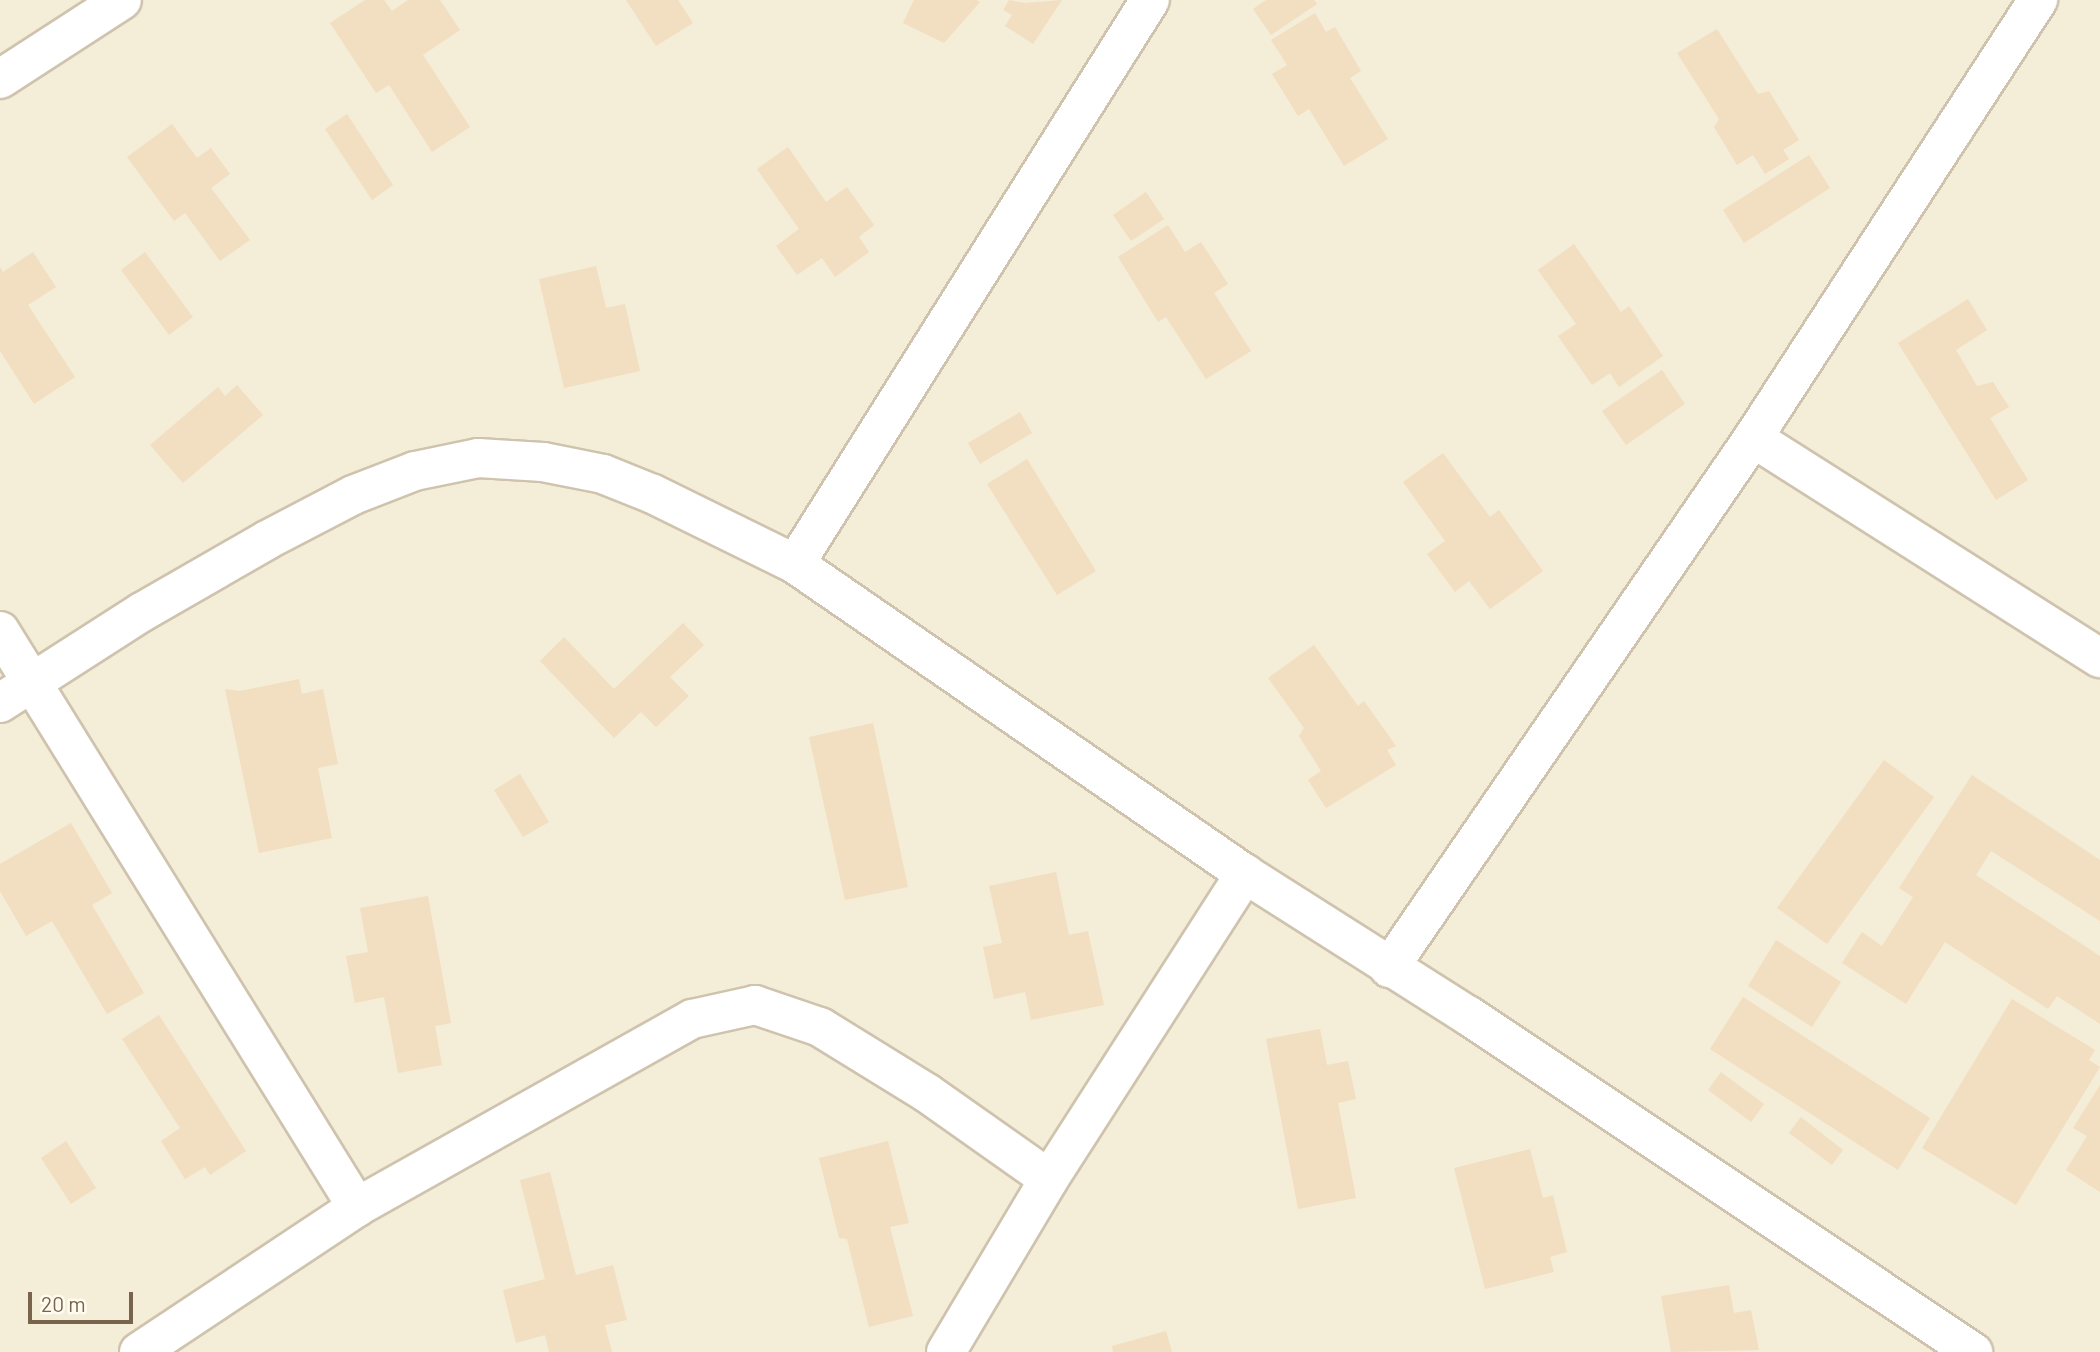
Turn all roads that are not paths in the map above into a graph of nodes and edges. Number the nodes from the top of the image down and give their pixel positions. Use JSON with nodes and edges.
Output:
{"nodes":[{"id":1,"x":122,"y":0,"type":"edge"},
{"id":2,"x":1150,"y":0,"type":"edge"},
{"id":3,"x":2038,"y":0,"type":"edge"},
{"id":4,"x":0,"y":79,"type":"edge"},
{"id":5,"x":1753,"y":438,"type":"junction"},
{"id":6,"x":795,"y":564,"type":"junction"},
{"id":7,"x":0,"y":631,"type":"edge"},
{"id":8,"x":2100,"y":658,"type":"edge"},
{"id":9,"x":33,"y":684,"type":"junction"},
{"id":10,"x":0,"y":703,"type":"edge"},
{"id":11,"x":1245,"y":874,"type":"junction"},
{"id":12,"x":1389,"y":968,"type":"junction"},
{"id":13,"x":1049,"y":1179,"type":"junction"},
{"id":14,"x":357,"y":1207,"type":"junction"},
{"id":15,"x":139,"y":1352,"type":"edge"},
{"id":16,"x":946,"y":1352,"type":"edge"},
{"id":17,"x":1973,"y":1352,"type":"edge"}],
"edges":[{"from":1,"to":4,"type":"lane"},
{"from":2,"to":6,"type":"lane"},
{"from":3,"to":5,"type":"lane"},
{"from":5,"to":8,"type":"lane"},
{"from":5,"to":12,"type":"lane"},
{"from":6,"to":9,"type":"lane"},
{"from":6,"to":11,"type":"lane"},
{"from":7,"to":9,"type":"lane"},
{"from":9,"to":10,"type":"lane"},
{"from":9,"to":14,"type":"lane"},
{"from":11,"to":12,"type":"lane"},
{"from":11,"to":13,"type":"lane"},
{"from":12,"to":17,"type":"lane"},
{"from":13,"to":14,"type":"lane"},
{"from":13,"to":16,"type":"lane"},
{"from":14,"to":15,"type":"lane"}]}
